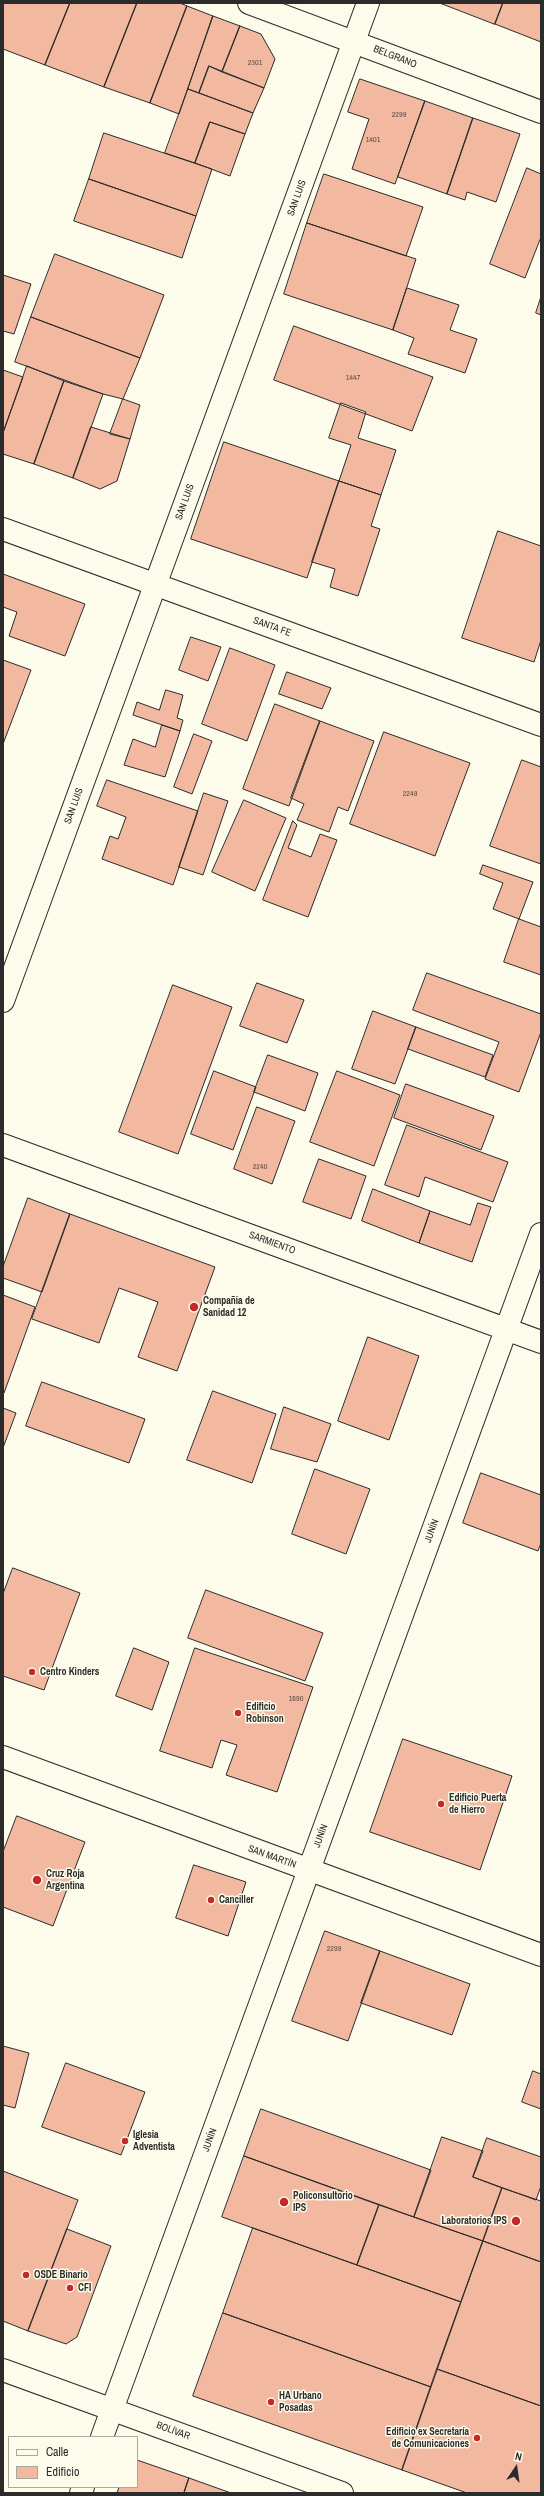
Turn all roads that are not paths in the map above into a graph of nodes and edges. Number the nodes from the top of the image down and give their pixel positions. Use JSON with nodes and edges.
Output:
{"nodes":[{"id":1,"x":249,"y":3,"type":"edge"},
{"id":2,"x":368,"y":3,"type":"edge"},
{"id":3,"x":354,"y":41,"type":"junction"},
{"id":4,"x":541,"y":112,"type":"edge"},
{"id":5,"x":3,"y":529,"type":"edge"},
{"id":6,"x":156,"y":584,"type":"junction"},
{"id":7,"x":541,"y":725,"type":"edge"},
{"id":8,"x":3,"y":1001,"type":"edge"},
{"id":9,"x":3,"y":1145,"type":"edge"},
{"id":10,"x":541,"y":1234,"type":"edge"},
{"id":11,"x":506,"y":1328,"type":"junction"},
{"id":12,"x":541,"y":1342,"type":"edge"},
{"id":13,"x":3,"y":1757,"type":"edge"},
{"id":14,"x":308,"y":1870,"type":"junction"},
{"id":15,"x":541,"y":1955,"type":"edge"},
{"id":16,"x":3,"y":2370,"type":"edge"},
{"id":17,"x":112,"y":2409,"type":"junction"},
{"id":18,"x":102,"y":2436,"type":"edge"},
{"id":19,"x":342,"y":2493,"type":"edge"}],
"edges":[{"from":1,"to":3,"type":"street","name":"BELGRANO"},
{"from":2,"to":3,"type":"street","name":"SAN LUIS"},
{"from":3,"to":4,"type":"street","name":"BELGRANO"},
{"from":3,"to":6,"type":"street","name":"SAN LUIS"},
{"from":5,"to":6,"type":"street","name":"SANTA FE"},
{"from":6,"to":7,"type":"street","name":"SANTA FE"},
{"from":6,"to":8,"type":"street","name":"SAN LUIS"},
{"from":9,"to":11,"type":"street","name":"SARMIENTO"},
{"from":10,"to":11,"type":"street","name":"JUNÍN"},
{"from":11,"to":12,"type":"street","name":"SARMIENTO"},
{"from":11,"to":14,"type":"street","name":"JUNÍN"},
{"from":13,"to":14,"type":"street","name":"SAN MARTÍN"},
{"from":14,"to":15,"type":"street","name":"SAN MARTÍN"},
{"from":14,"to":17,"type":"street","name":"JUNÍN"},
{"from":16,"to":17,"type":"street","name":"BOLÍVAR"},
{"from":17,"to":18,"type":"street","name":"JUNÍN"},
{"from":17,"to":19,"type":"street","name":"BOLÍVAR"}]}
